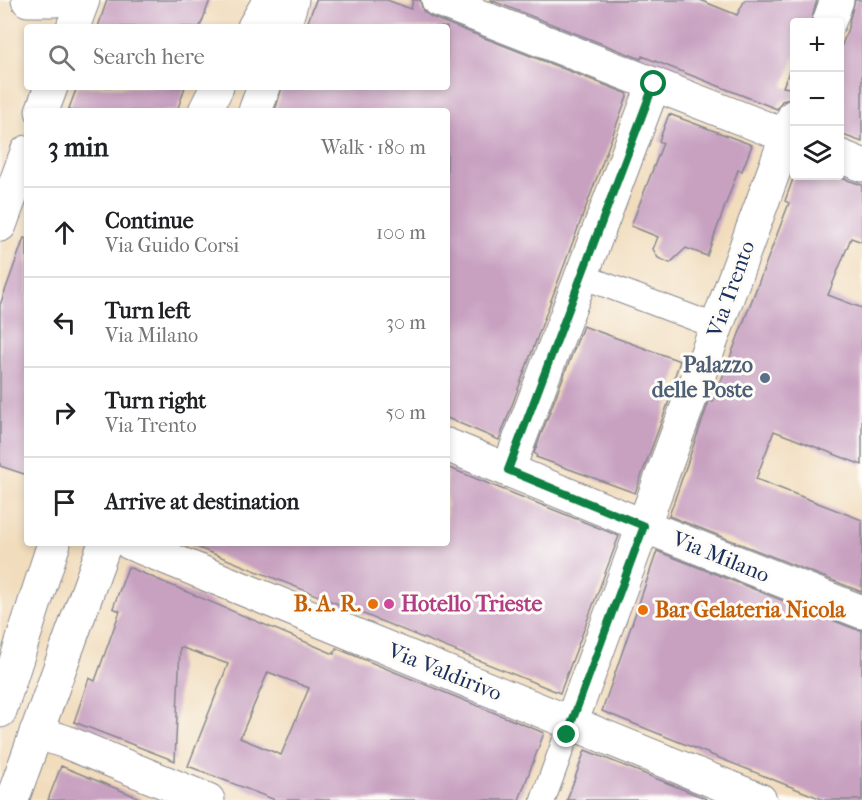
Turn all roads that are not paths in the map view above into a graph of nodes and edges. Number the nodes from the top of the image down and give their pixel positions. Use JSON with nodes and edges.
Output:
{"nodes":[{"id":1,"x":28,"y":0,"type":"edge"},
{"id":2,"x":55,"y":0,"type":"edge"},
{"id":3,"x":83,"y":0,"type":"edge"},
{"id":4,"x":292,"y":0,"type":"edge"},
{"id":5,"x":438,"y":0,"type":"edge"},
{"id":6,"x":837,"y":0,"type":"edge"},
{"id":7,"x":830,"y":18,"type":"edge"},
{"id":8,"x":265,"y":19,"type":"edge"},
{"id":9,"x":74,"y":24,"type":"edge"},
{"id":10,"x":654,"y":84,"type":"junction"},
{"id":11,"x":50,"y":90,"type":"edge"},
{"id":12,"x":216,"y":90,"type":"edge"},
{"id":13,"x":235,"y":90,"type":"edge"},
{"id":14,"x":263,"y":90,"type":"edge"},
{"id":15,"x":43,"y":108,"type":"edge"},
{"id":16,"x":206,"y":108,"type":"edge"},
{"id":17,"x":229,"y":108,"type":"edge"},
{"id":18,"x":256,"y":108,"type":"edge"},
{"id":19,"x":790,"y":129,"type":"edge"},
{"id":20,"x":790,"y":135,"type":"edge"},
{"id":21,"x":844,"y":158,"type":"edge"},
{"id":22,"x":24,"y":160,"type":"edge"},
{"id":23,"x":862,"y":165,"type":"edge"},
{"id":24,"x":0,"y":225,"type":"edge"},
{"id":25,"x":595,"y":281,"type":"dead end"},
{"id":26,"x":707,"y":323,"type":"dead end"},
{"id":27,"x":450,"y":446,"type":"edge"},
{"id":28,"x":508,"y":470,"type":"junction"},
{"id":29,"x":644,"y":526,"type":"junction"},
{"id":30,"x":104,"y":546,"type":"edge"},
{"id":31,"x":137,"y":546,"type":"edge"},
{"id":32,"x":56,"y":547,"type":"edge"},
{"id":33,"x":862,"y":612,"type":"edge"},
{"id":34,"x":0,"y":711,"type":"edge"},
{"id":35,"x":571,"y":723,"type":"junction"},
{"id":36,"x":36,"y":732,"type":"junction"},
{"id":37,"x":12,"y":800,"type":"edge"},
{"id":38,"x":208,"y":800,"type":"edge"},
{"id":39,"x":543,"y":800,"type":"edge"},
{"id":40,"x":760,"y":800,"type":"edge"}],
"edges":[{"from":1,"to":2,"type":"street"},
{"from":3,"to":9,"type":"street"},
{"from":4,"to":8,"type":"street"},
{"from":5,"to":10,"type":"street"},
{"from":6,"to":7,"type":"street"},
{"from":10,"to":19,"type":"street"},
{"from":10,"to":28,"type":"street"},
{"from":11,"to":15,"type":"street"},
{"from":12,"to":16,"type":"street"},
{"from":13,"to":17,"type":"street"},
{"from":14,"to":18,"type":"street"},
{"from":20,"to":29,"type":"street","name":"Via Trento"},
{"from":21,"to":23,"type":"street"},
{"from":22,"to":24,"type":"street"},
{"from":25,"to":26,"type":"street"},
{"from":27,"to":28,"type":"street","name":"Via Milano"},
{"from":28,"to":29,"type":"street","name":"Via Milano"},
{"from":29,"to":33,"type":"street","name":"Via Milano"},
{"from":29,"to":35,"type":"street","name":"Via Trento"},
{"from":30,"to":36,"type":"street"},
{"from":31,"to":35,"type":"street","name":"Via Valdirivo"},
{"from":32,"to":34,"type":"street"},
{"from":35,"to":39,"type":"street","name":"Via Trento"},
{"from":35,"to":40,"type":"street","name":"Via Valdirivo"},
{"from":36,"to":37,"type":"street"},
{"from":36,"to":38,"type":"street"}]}
